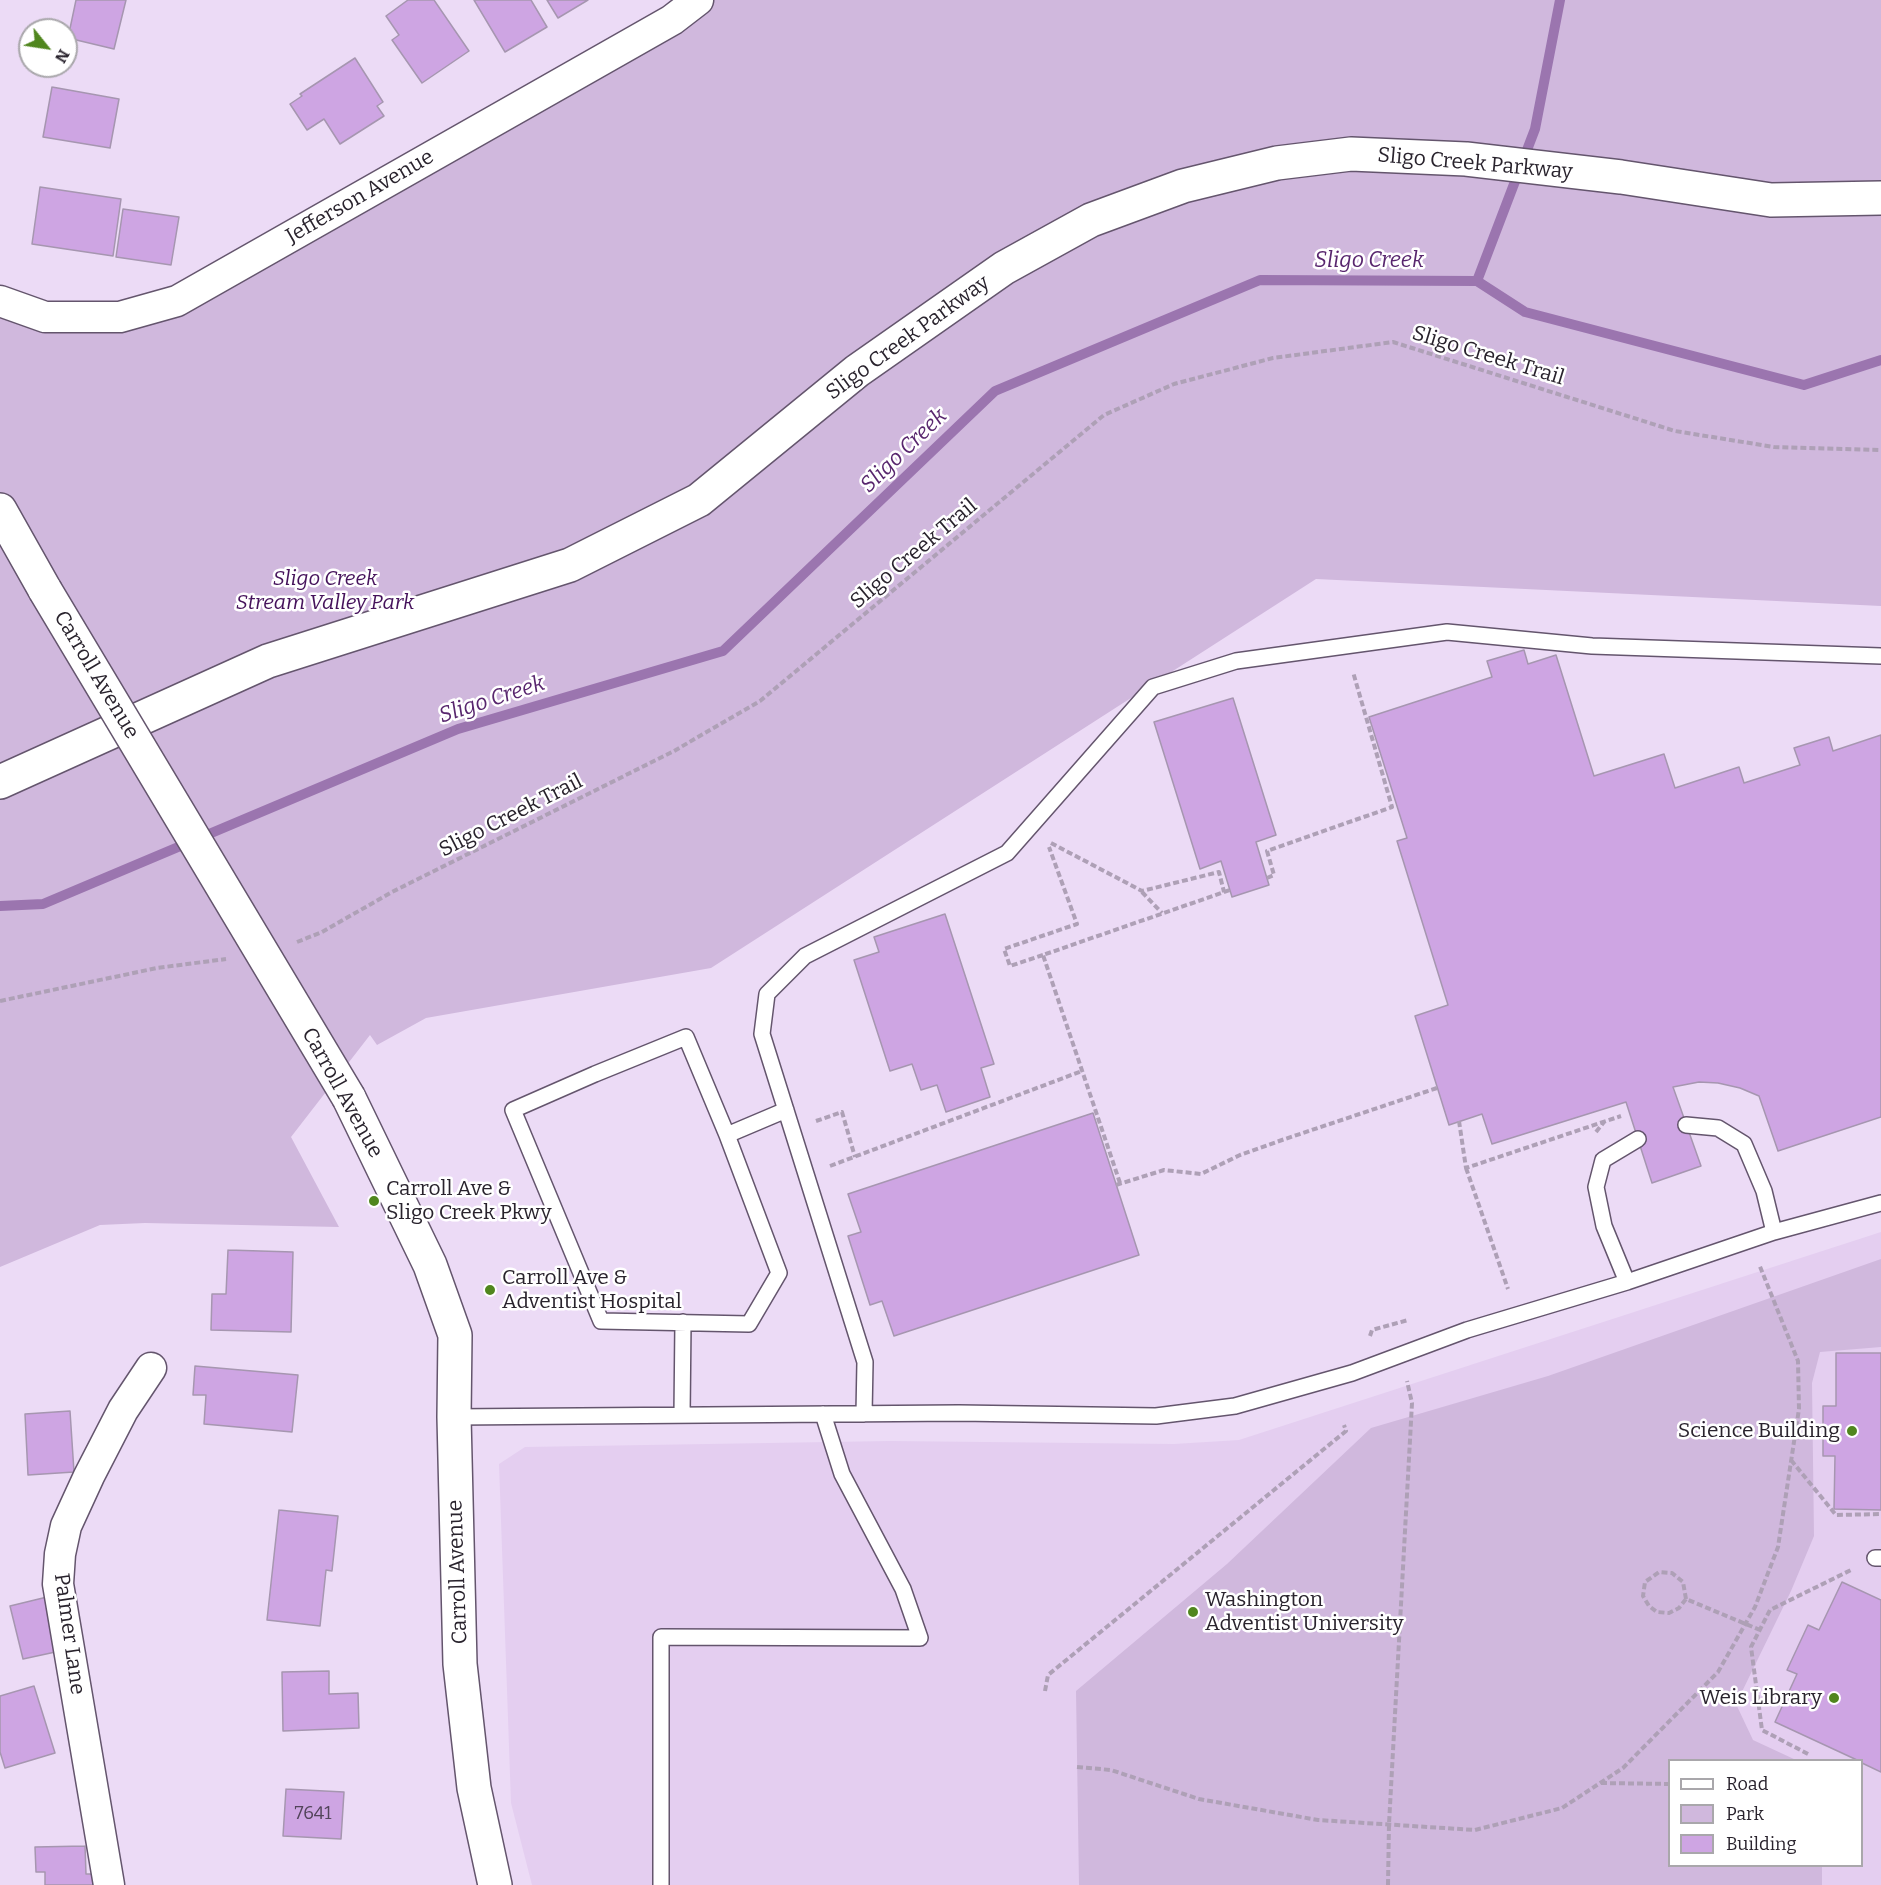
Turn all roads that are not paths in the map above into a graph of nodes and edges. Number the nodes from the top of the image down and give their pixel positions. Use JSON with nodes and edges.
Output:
{"nodes":[{"id":1,"x":698,"y":0,"type":"edge"},
{"id":2,"x":667,"y":10,"type":"edge"},
{"id":3,"x":1881,"y":198,"type":"edge"},
{"id":4,"x":0,"y":301,"type":"edge"},
{"id":5,"x":0,"y":510,"type":"edge"},
{"id":6,"x":1881,"y":656,"type":"edge"},
{"id":7,"x":0,"y":782,"type":"edge"},
{"id":8,"x":786,"y":1110,"type":"junction"},
{"id":9,"x":1686,"y":1125,"type":"dead end"},
{"id":10,"x":727,"y":1135,"type":"junction"},
{"id":11,"x":1638,"y":1139,"type":"dead end"},
{"id":12,"x":1881,"y":1203,"type":"edge"},
{"id":13,"x":1774,"y":1232,"type":"junction"},
{"id":14,"x":1627,"y":1282,"type":"junction"},
{"id":15,"x":683,"y":1322,"type":"junction"},
{"id":16,"x":151,"y":1368,"type":"dead end"},
{"id":17,"x":823,"y":1414,"type":"junction"},
{"id":18,"x":864,"y":1414,"type":"junction"},
{"id":19,"x":682,"y":1415,"type":"junction"},
{"id":20,"x":454,"y":1417,"type":"junction"},
{"id":21,"x":109,"y":1885,"type":"edge"},
{"id":22,"x":495,"y":1885,"type":"edge"},
{"id":23,"x":661,"y":1885,"type":"edge"}],
"edges":[{"from":1,"to":2,"type":"street","name":"Jefferson Avenue"},
{"from":2,"to":4,"type":"street","name":"Jefferson Avenue"},
{"from":3,"to":7,"type":"street","name":"Sligo Creek Parkway"},
{"from":5,"to":20,"type":"street","name":"Carroll Avenue","bridge":true},
{"from":6,"to":8,"type":"lane"},
{"from":8,"to":10,"type":"lane"},
{"from":8,"to":18,"type":"lane"},
{"from":9,"to":13,"type":"lane"},
{"from":10,"to":15,"type":"lane"},
{"from":10,"to":15,"type":"lane"},
{"from":11,"to":14,"type":"lane"},
{"from":12,"to":13,"type":"lane"},
{"from":13,"to":14,"type":"lane"},
{"from":14,"to":18,"type":"lane"},
{"from":15,"to":19,"type":"lane"},
{"from":16,"to":21,"type":"street","name":"Palmer Lane"},
{"from":17,"to":18,"type":"lane"},
{"from":17,"to":19,"type":"lane"},
{"from":17,"to":23,"type":"lane"},
{"from":19,"to":20,"type":"lane"},
{"from":20,"to":22,"type":"street","name":"Carroll Avenue"}]}
